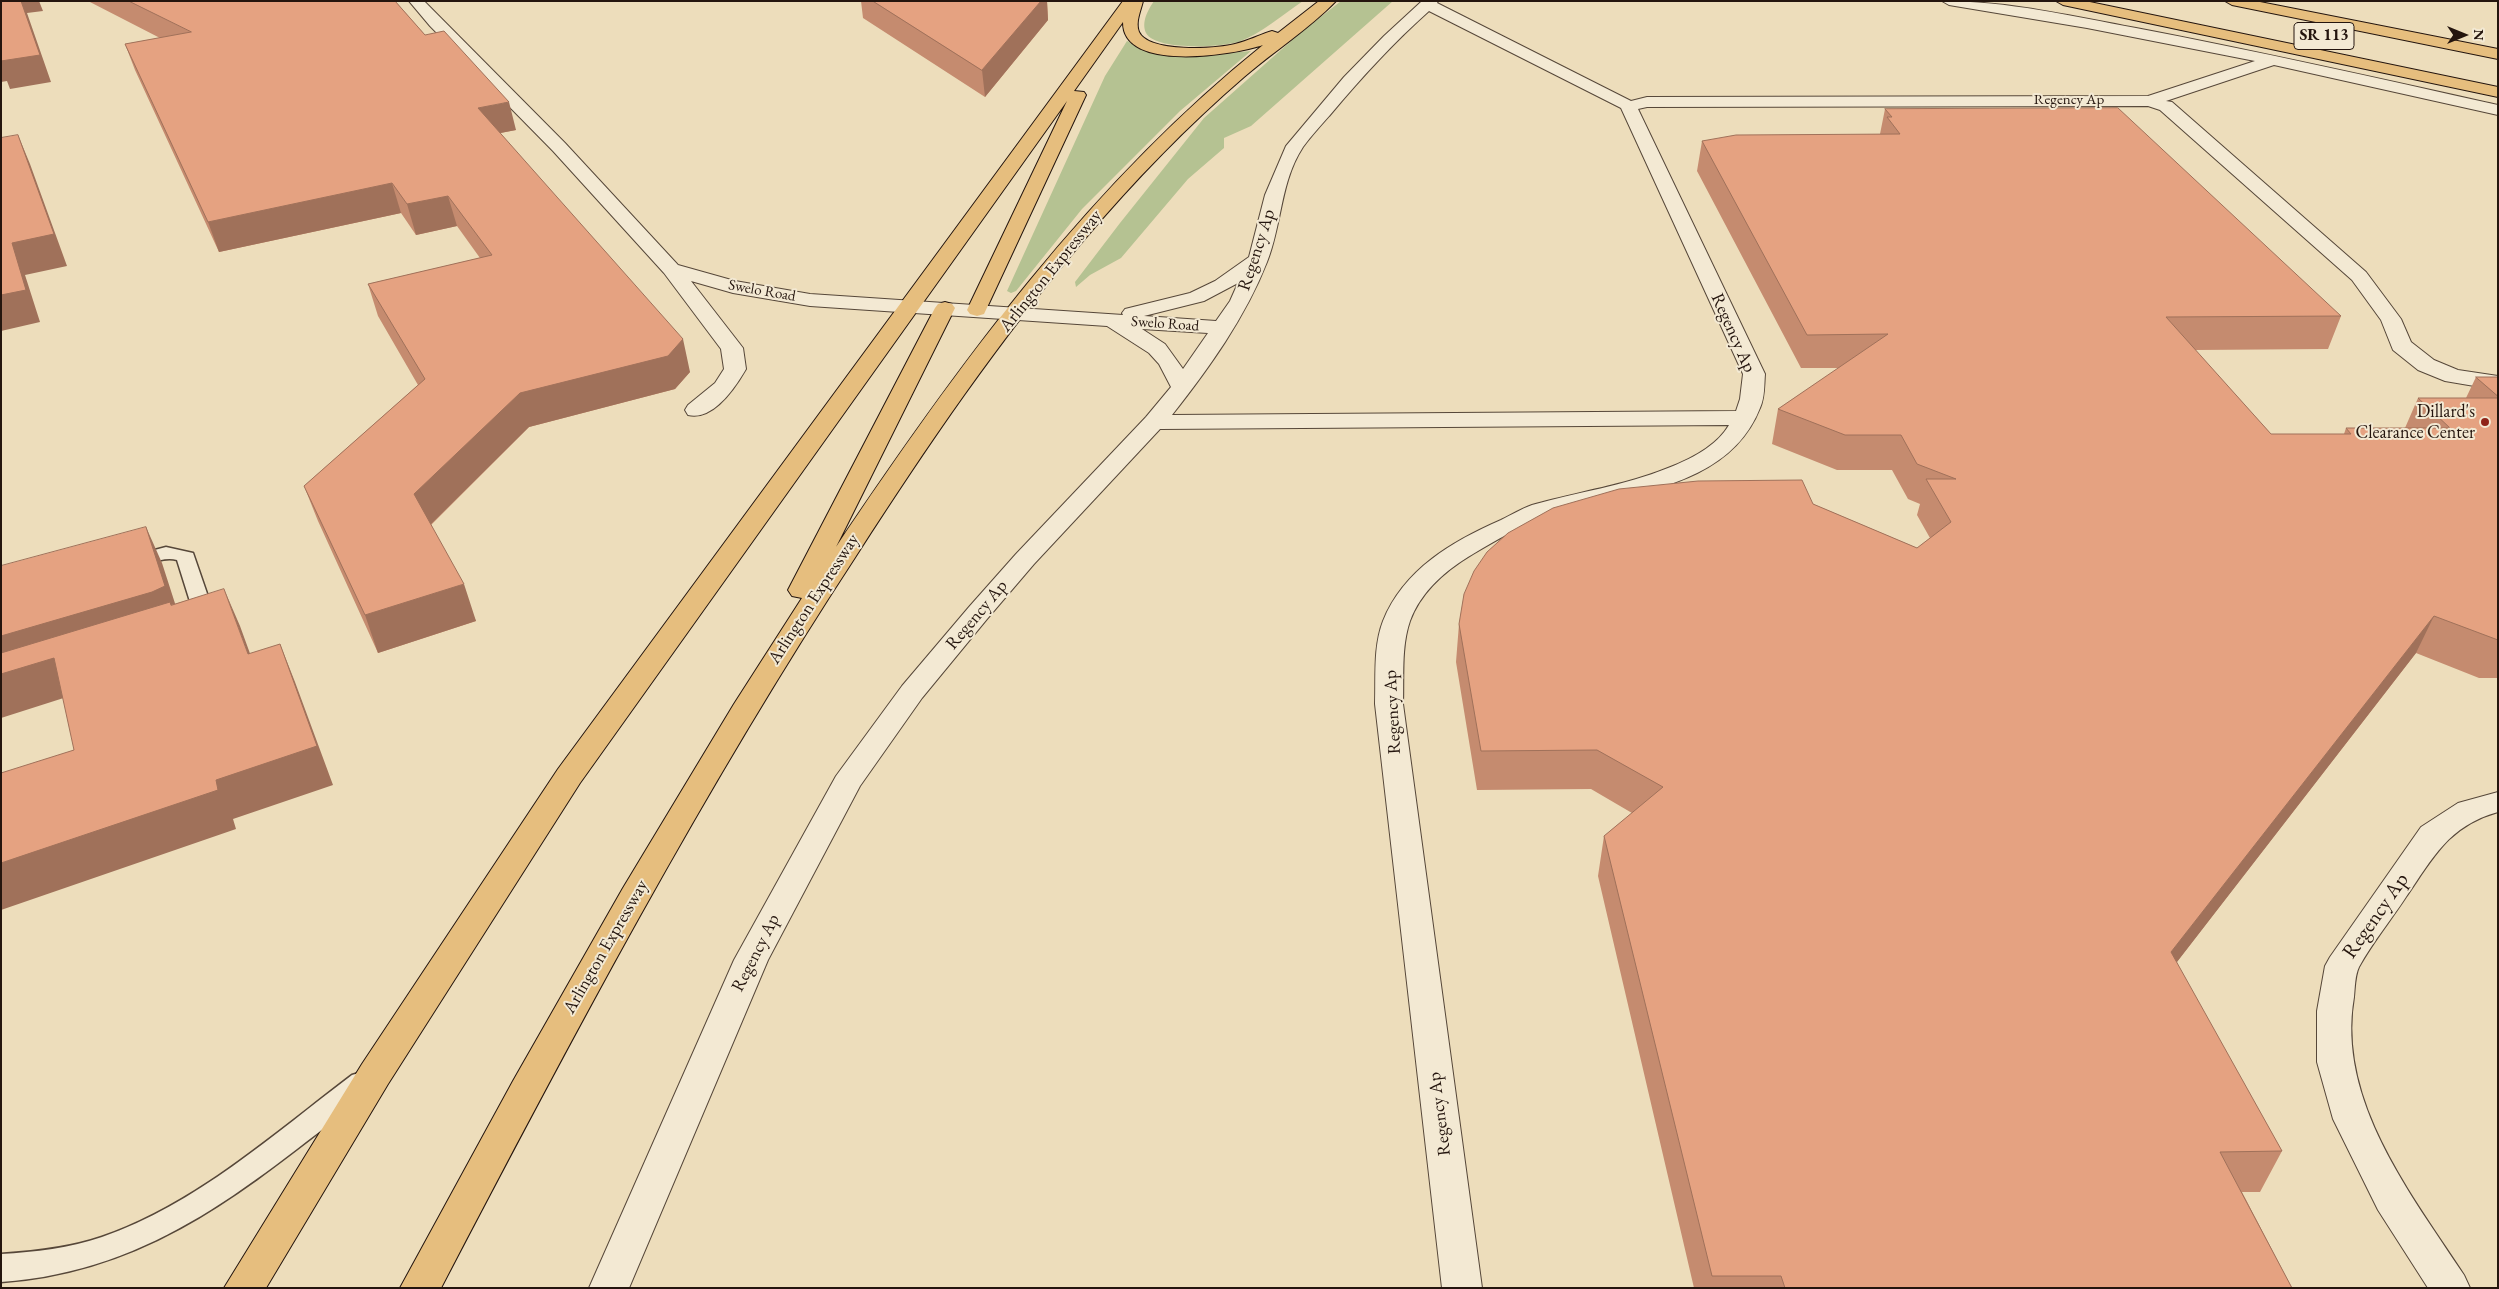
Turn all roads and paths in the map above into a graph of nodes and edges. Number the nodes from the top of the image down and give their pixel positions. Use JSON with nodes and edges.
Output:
{"nodes":[{"id":1,"x":416,"y":1,"type":"edge"},
{"id":2,"x":1131,"y":1,"type":"edge"},
{"id":3,"x":1136,"y":1,"type":"edge"},
{"id":4,"x":1329,"y":1,"type":"edge"},
{"id":5,"x":1948,"y":1,"type":"edge"},
{"id":6,"x":2063,"y":1,"type":"edge"},
{"id":7,"x":2232,"y":1,"type":"edge"},
{"id":8,"x":2272,"y":1,"type":"edge"},
{"id":9,"x":1429,"y":3,"type":"edge"},
{"id":10,"x":1303,"y":20,"type":"junction"},
{"id":11,"x":1100,"y":46,"type":"junction"},
{"id":12,"x":2498,"y":48,"type":"edge"},
{"id":13,"x":2498,"y":54,"type":"edge"},
{"id":14,"x":2275,"y":60,"type":"junction"},
{"id":15,"x":2498,"y":92,"type":"edge"},
{"id":16,"x":2149,"y":101,"type":"junction"},
{"id":17,"x":1629,"y":106,"type":"junction"},
{"id":18,"x":2498,"y":110,"type":"edge"},
{"id":19,"x":1258,"y":260,"type":"junction"},
{"id":20,"x":671,"y":270,"type":"junction"},
{"id":21,"x":910,"y":306,"type":"junction"},
{"id":22,"x":945,"y":308,"type":"junction"},
{"id":23,"x":977,"y":310,"type":"junction"},
{"id":24,"x":1017,"y":313,"type":"junction"},
{"id":25,"x":1103,"y":319,"type":"junction"},
{"id":26,"x":1224,"y":328,"type":"junction"},
{"id":27,"x":2498,"y":383,"type":"edge"},
{"id":28,"x":1182,"y":387,"type":"junction"},
{"id":29,"x":696,"y":410,"type":"dead end"},
{"id":30,"x":1744,"y":418,"type":"junction"},
{"id":31,"x":1154,"y":422,"type":"junction"},
{"id":32,"x":111,"y":568,"type":"edge"},
{"id":33,"x":184,"y":632,"type":"edge"},
{"id":34,"x":713,"y":762,"type":"junction"},
{"id":35,"x":2498,"y":802,"type":"edge"},
{"id":36,"x":375,"y":1074,"type":"junction"},
{"id":37,"x":1,"y":1268,"type":"edge"},
{"id":38,"x":244,"y":1288,"type":"edge"},
{"id":39,"x":420,"y":1288,"type":"edge"},
{"id":40,"x":609,"y":1288,"type":"edge"},
{"id":41,"x":1462,"y":1288,"type":"edge"},
{"id":42,"x":2450,"y":1288,"type":"edge"}],
"edges":[{"from":1,"to":20,"type":"street"},
{"from":2,"to":11,"type":"highway"},
{"from":3,"to":10,"type":"highway"},
{"from":4,"to":10,"type":"highway","name":"Arlington Expressway"},
{"from":5,"to":14,"type":"street"},
{"from":6,"to":15,"type":"highway"},
{"from":7,"to":13,"type":"highway","number":"SR 113"},
{"from":8,"to":12,"type":"highway"},
{"from":9,"to":17,"type":"street","name":"Regency Ap"},
{"from":9,"to":19,"type":"street","name":"Regency Ap"},
{"from":10,"to":24,"type":"highway","name":"Arlington Expressway"},
{"from":11,"to":21,"type":"highway"},
{"from":11,"to":23,"type":"highway"},
{"from":14,"to":16,"type":"street","name":"Regency Ap"},
{"from":14,"to":18,"type":"street"},
{"from":16,"to":17,"type":"street","name":"Regency Ap"},
{"from":16,"to":27,"type":"street","name":"Regency Ap"},
{"from":17,"to":30,"type":"street","name":"Regency Ap"},
{"from":19,"to":25,"type":"street"},
{"from":19,"to":26,"type":"street","name":"Regency Ap"},
{"from":20,"to":21,"type":"street","name":"Swelo Road"},
{"from":20,"to":29,"type":"street"},
{"from":21,"to":22,"type":"street","name":"Swelo Road"},
{"from":21,"to":36,"type":"highway"},
{"from":22,"to":23,"type":"street","name":"Swelo Road"},
{"from":22,"to":34,"type":"highway"},
{"from":23,"to":24,"type":"street","name":"Swelo Road"},
{"from":24,"to":25,"type":"street","name":"Swelo Road"},
{"from":24,"to":34,"type":"highway","name":"Arlington Expressway"},
{"from":25,"to":26,"type":"street","name":"Swelo Road"},
{"from":25,"to":28,"type":"street"},
{"from":26,"to":28,"type":"street","name":"Regency Ap"},
{"from":28,"to":31,"type":"street","name":"Regency Ap"},
{"from":30,"to":31,"type":"street"},
{"from":30,"to":41,"type":"street","name":"Regency Ap"},
{"from":31,"to":40,"type":"street","name":"Regency Ap"},
{"from":32,"to":33,"type":"lane"},
{"from":34,"to":39,"type":"highway","name":"Arlington Expressway"},
{"from":35,"to":42,"type":"street","name":"Regency Ap"},
{"from":36,"to":37,"type":"lane"},
{"from":36,"to":38,"type":"highway"}]}
